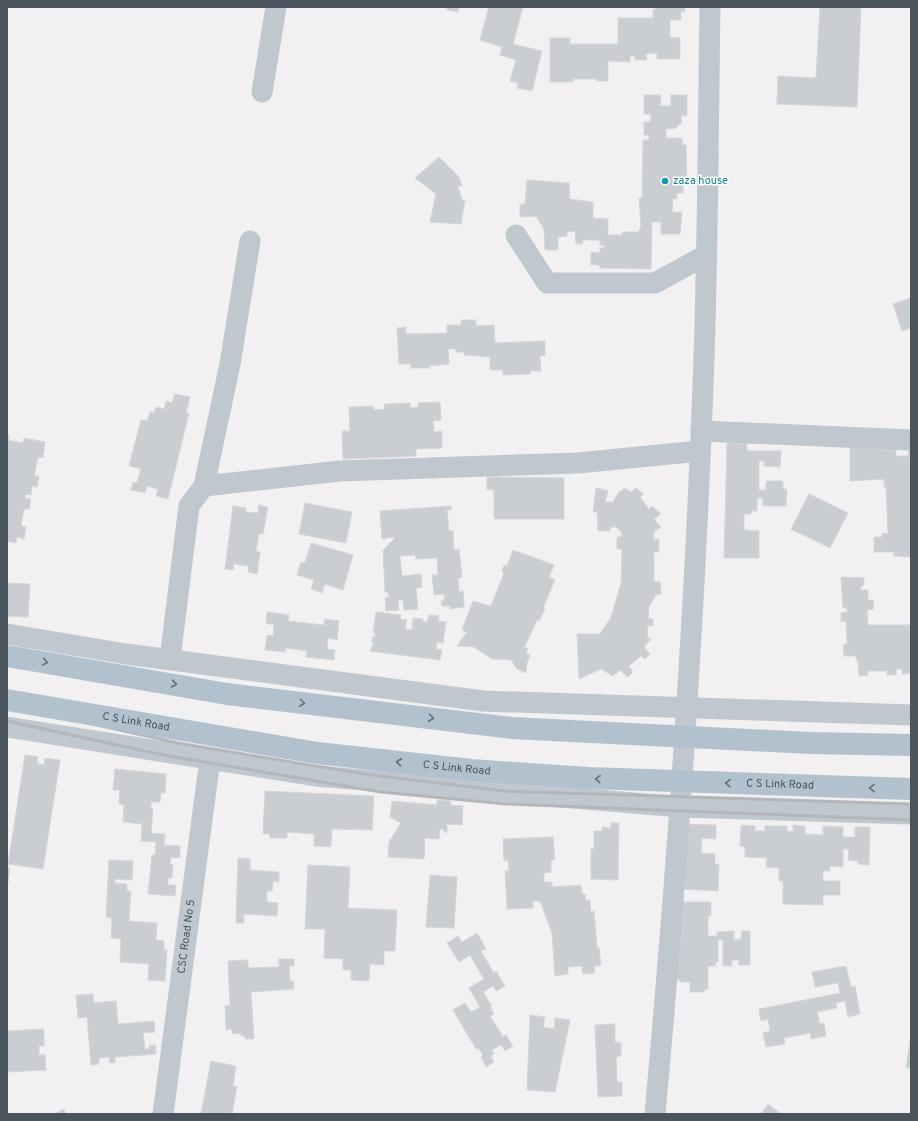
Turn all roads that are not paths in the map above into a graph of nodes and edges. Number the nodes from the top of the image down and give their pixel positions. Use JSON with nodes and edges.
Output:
{"nodes":[{"id":1,"x":276,"y":7,"type":"edge"},
{"id":2,"x":710,"y":7,"type":"edge"},
{"id":3,"x":262,"y":92,"type":"dead end"},
{"id":4,"x":516,"y":235,"type":"dead end"},
{"id":5,"x":250,"y":241,"type":"dead end"},
{"id":6,"x":706,"y":255,"type":"junction"},
{"id":7,"x":911,"y":440,"type":"edge"},
{"id":8,"x":701,"y":441,"type":"junction"},
{"id":9,"x":204,"y":486,"type":"junction"},
{"id":10,"x":7,"y":634,"type":"edge"},
{"id":11,"x":7,"y":656,"type":"edge"},
{"id":12,"x":170,"y":659,"type":"junction"},
{"id":13,"x":7,"y":700,"type":"edge"},
{"id":14,"x":686,"y":708,"type":"junction"},
{"id":15,"x":911,"y":715,"type":"edge"},
{"id":16,"x":7,"y":727,"type":"edge"},
{"id":17,"x":911,"y":745,"type":"edge"},
{"id":18,"x":210,"y":759,"type":"junction"},
{"id":19,"x":911,"y":789,"type":"edge"},
{"id":20,"x":680,"y":807,"type":"junction"},
{"id":21,"x":911,"y":814,"type":"edge"},
{"id":22,"x":656,"y":1113,"type":"edge"},
{"id":23,"x":163,"y":1114,"type":"edge"}],
"edges":[{"from":1,"to":3,"type":"street"},
{"from":2,"to":6,"type":"street"},
{"from":4,"to":6,"type":"street"},
{"from":5,"to":9,"type":"street"},
{"from":6,"to":8,"type":"street"},
{"from":7,"to":8,"type":"street"},
{"from":8,"to":9,"type":"street"},
{"from":8,"to":14,"type":"street"},
{"from":9,"to":12,"type":"street"},
{"from":10,"to":12,"type":"street"},
{"from":11,"to":17,"type":"main road","one_way":true,"bridge":true},
{"from":12,"to":14,"type":"street"},
{"from":19,"to":13,"type":"main road","name":"C S Link Road","one_way":true,"bridge":true},
{"from":14,"to":15,"type":"street"},
{"from":14,"to":20,"type":"street"},
{"from":16,"to":18,"type":"street"},
{"from":18,"to":20,"type":"street"},
{"from":18,"to":23,"type":"street","name":"CSC Road No 5"},
{"from":20,"to":21,"type":"street"},
{"from":20,"to":22,"type":"street"}]}
